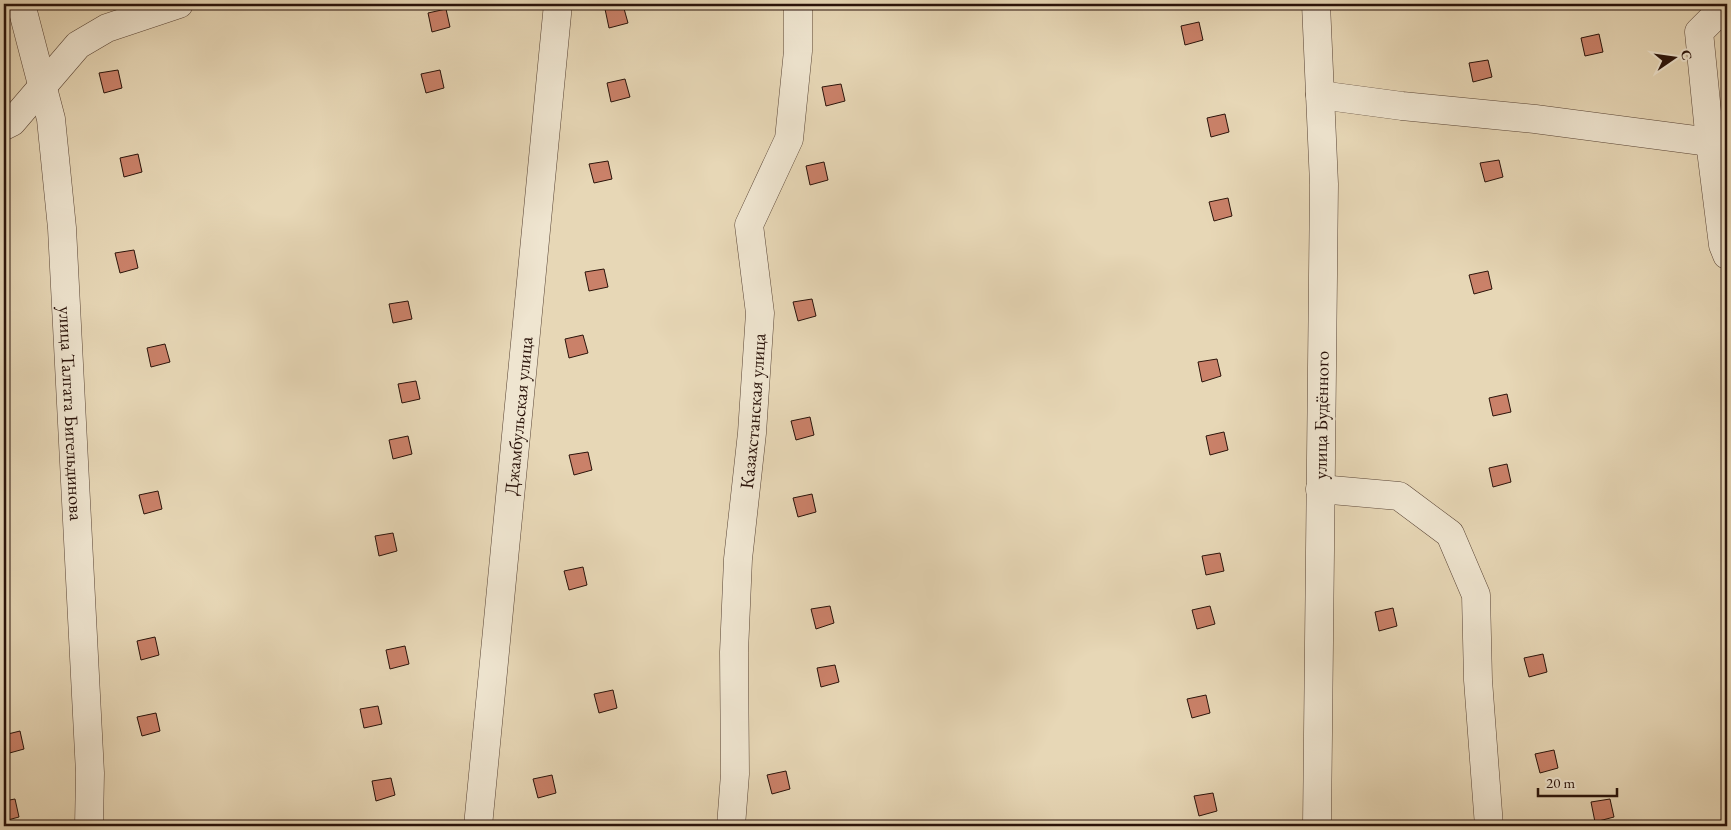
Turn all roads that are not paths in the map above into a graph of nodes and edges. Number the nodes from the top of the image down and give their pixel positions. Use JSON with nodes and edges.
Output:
{"nodes":[{"id":1,"x":21,"y":4,"type":"edge"},
{"id":2,"x":179,"y":4,"type":"edge"},
{"id":3,"x":558,"y":4,"type":"edge"},
{"id":4,"x":798,"y":4,"type":"edge"},
{"id":5,"x":1316,"y":4,"type":"edge"},
{"id":6,"x":1727,"y":4,"type":"edge"},
{"id":7,"x":42,"y":86,"type":"junction"},
{"id":8,"x":1320,"y":95,"type":"junction"},
{"id":9,"x":4,"y":126,"type":"edge"},
{"id":10,"x":1710,"y":142,"type":"junction"},
{"id":11,"x":1727,"y":255,"type":"edge"},
{"id":12,"x":1320,"y":489,"type":"junction"},
{"id":13,"x":89,"y":826,"type":"edge"},
{"id":14,"x":478,"y":826,"type":"edge"},
{"id":15,"x":731,"y":826,"type":"edge"},
{"id":16,"x":1317,"y":826,"type":"edge"},
{"id":17,"x":1488,"y":826,"type":"edge"}],
"edges":[{"from":1,"to":7,"type":"street","name":"улица Талгата Бигельдинова"},
{"from":2,"to":7,"type":"street"},
{"from":3,"to":14,"type":"street","name":"Джамбульская улица"},
{"from":4,"to":15,"type":"street","name":"Казахстанская улица"},
{"from":5,"to":8,"type":"street","name":"улица Будённого"},
{"from":6,"to":10,"type":"street"},
{"from":7,"to":9,"type":"street"},
{"from":7,"to":13,"type":"street","name":"улица Талгата Бигельдинова"},
{"from":8,"to":10,"type":"street"},
{"from":8,"to":12,"type":"street","name":"улица Будённого"},
{"from":10,"to":11,"type":"street"},
{"from":12,"to":16,"type":"street","name":"улица Будённого"},
{"from":12,"to":17,"type":"street"}]}
